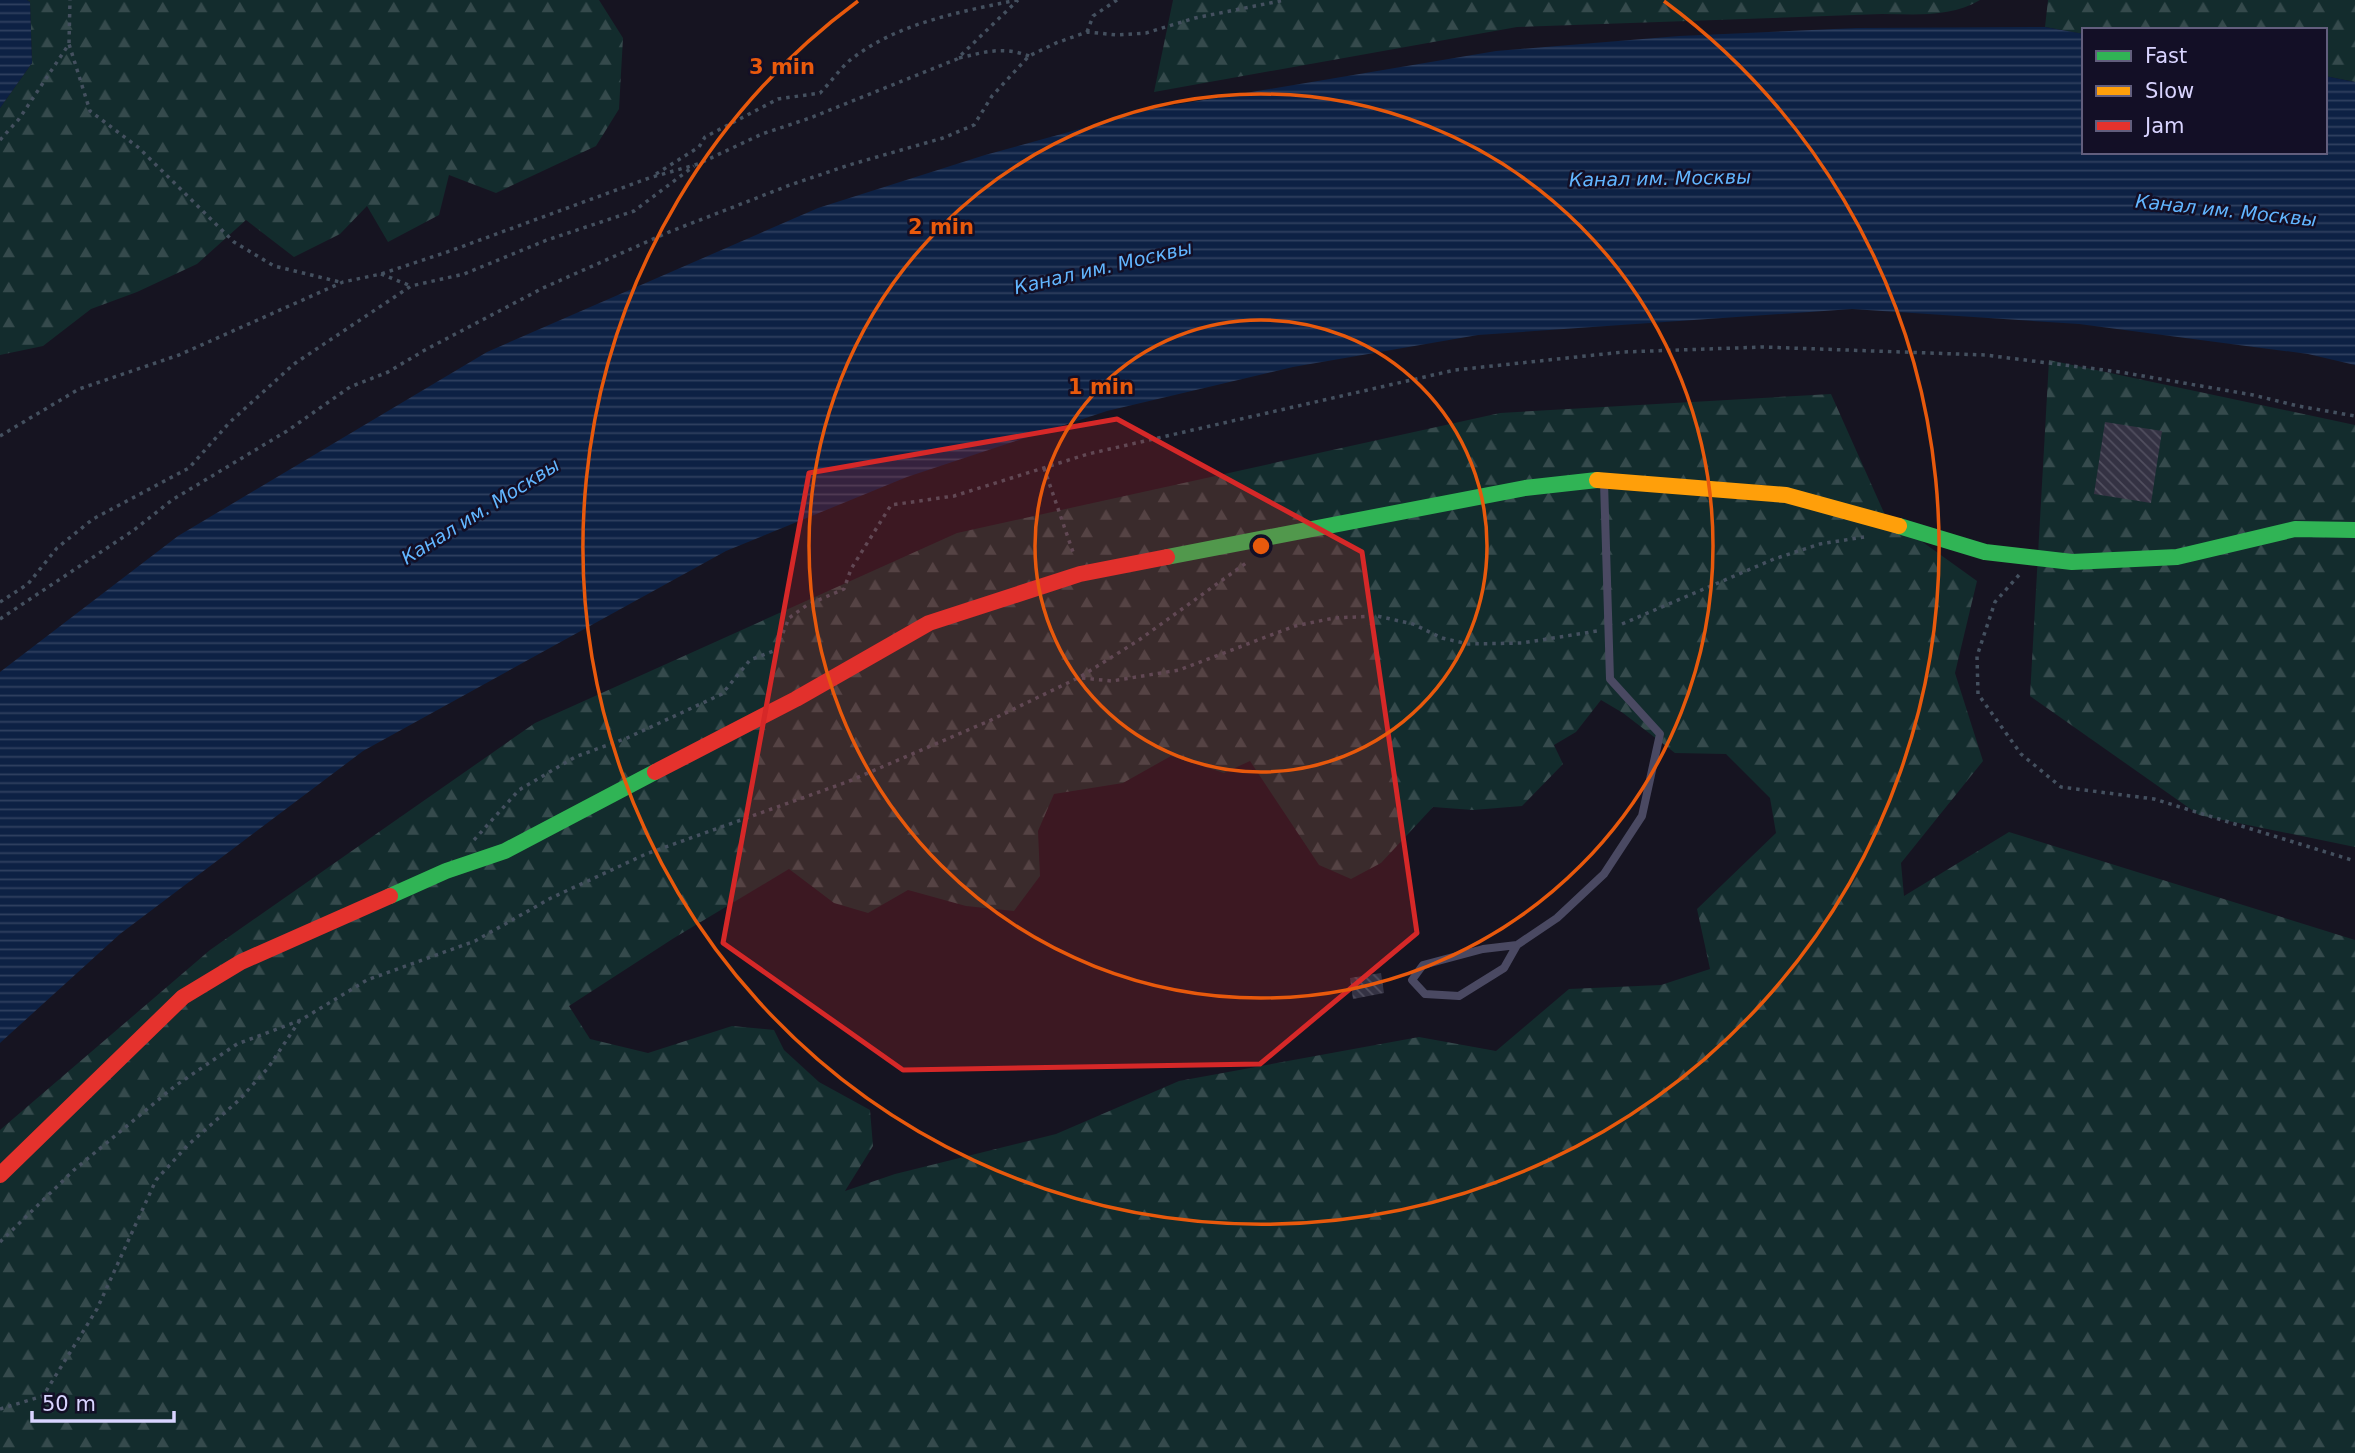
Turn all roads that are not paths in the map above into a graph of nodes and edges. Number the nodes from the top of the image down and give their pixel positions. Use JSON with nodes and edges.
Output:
{"nodes":[{"id":1,"x":1603,"y":479,"type":"junction"},
{"id":2,"x":2355,"y":530,"type":"edge"},
{"id":3,"x":1517,"y":945,"type":"junction"},
{"id":4,"x":0,"y":1175,"type":"edge"}],
"edges":[{"from":1,"to":2,"type":"street"},
{"from":1,"to":3,"type":"lane"},
{"from":1,"to":4,"type":"street"},
{"from":3,"to":3,"type":"lane"}]}
